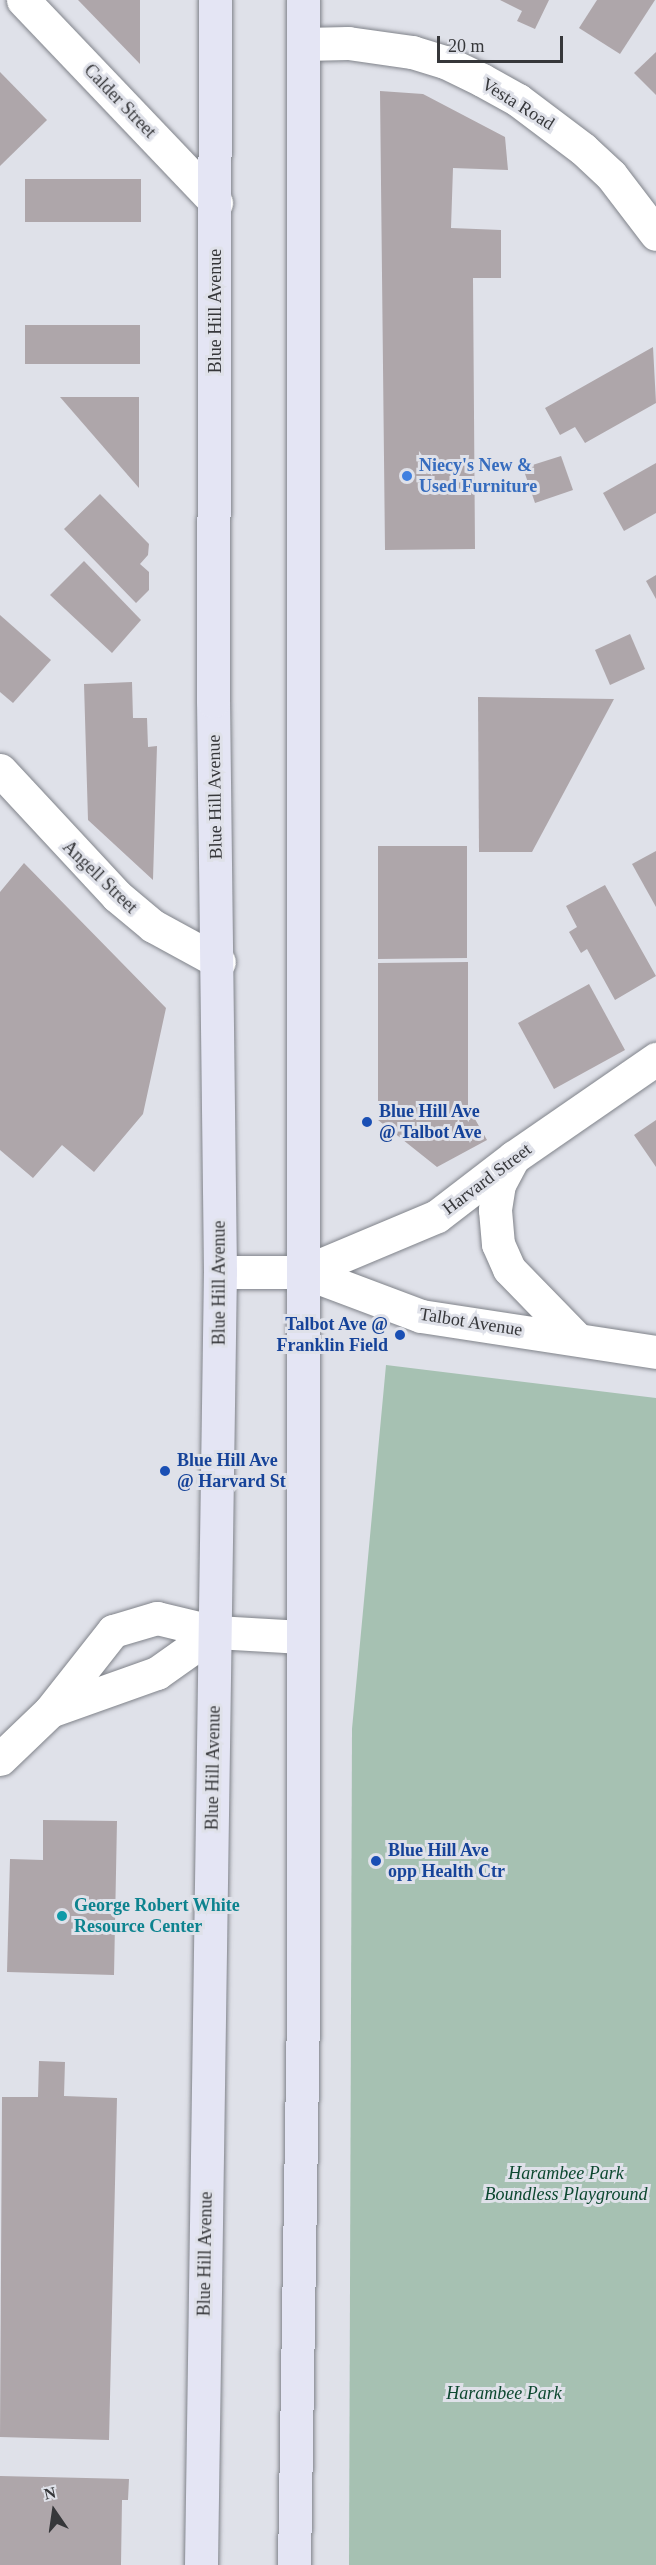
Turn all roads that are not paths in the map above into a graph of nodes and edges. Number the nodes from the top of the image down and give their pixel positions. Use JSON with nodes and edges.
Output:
{"nodes":[{"id":1,"x":23,"y":0,"type":"edge"},
{"id":2,"x":215,"y":0,"type":"edge"},
{"id":3,"x":303,"y":0,"type":"edge"},
{"id":4,"x":303,"y":44,"type":"junction"},
{"id":5,"x":216,"y":203,"type":"junction"},
{"id":6,"x":656,"y":234,"type":"edge"},
{"id":7,"x":0,"y":770,"type":"edge"},
{"id":8,"x":219,"y":962,"type":"junction"},
{"id":9,"x":656,"y":1059,"type":"edge"},
{"id":10,"x":514,"y":1157,"type":"junction"},
{"id":11,"x":220,"y":1272,"type":"junction"},
{"id":12,"x":304,"y":1272,"type":"junction"},
{"id":13,"x":576,"y":1338,"type":"junction"},
{"id":14,"x":656,"y":1352,"type":"edge"},
{"id":15,"x":215,"y":1632,"type":"junction"},
{"id":16,"x":303,"y":1637,"type":"junction"},
{"id":17,"x":50,"y":1711,"type":"junction"},
{"id":18,"x":0,"y":1759,"type":"edge"},
{"id":19,"x":201,"y":2565,"type":"edge"},
{"id":20,"x":294,"y":2565,"type":"edge"}],
"edges":[{"from":1,"to":5,"type":"main road","name":"Calder Street"},
{"from":2,"to":5,"type":"main road","name":"Blue Hill Avenue"},
{"from":3,"to":4,"type":"main road"},
{"from":4,"to":6,"type":"main road","name":"Vesta Road"},
{"from":4,"to":12,"type":"main road"},
{"from":5,"to":8,"type":"main road","name":"Blue Hill Avenue"},
{"from":7,"to":8,"type":"main road","name":"Angell Street"},
{"from":8,"to":11,"type":"main road","name":"Blue Hill Avenue"},
{"from":9,"to":10,"type":"main road","name":"Harvard Street"},
{"from":10,"to":12,"type":"main road","name":"Harvard Street"},
{"from":10,"to":13,"type":"main road"},
{"from":11,"to":12,"type":"main road","name":"Talbot Avenue"},
{"from":11,"to":15,"type":"main road","name":"Blue Hill Avenue"},
{"from":12,"to":13,"type":"main road","name":"Talbot Avenue"},
{"from":12,"to":16,"type":"main road"},
{"from":13,"to":14,"type":"main road","name":"Talbot Avenue"},
{"from":15,"to":16,"type":"main road"},
{"from":15,"to":17,"type":"main road"},
{"from":15,"to":17,"type":"main road"},
{"from":15,"to":19,"type":"main road","name":"Blue Hill Avenue"},
{"from":16,"to":20,"type":"main road"},
{"from":17,"to":18,"type":"main road"}]}
